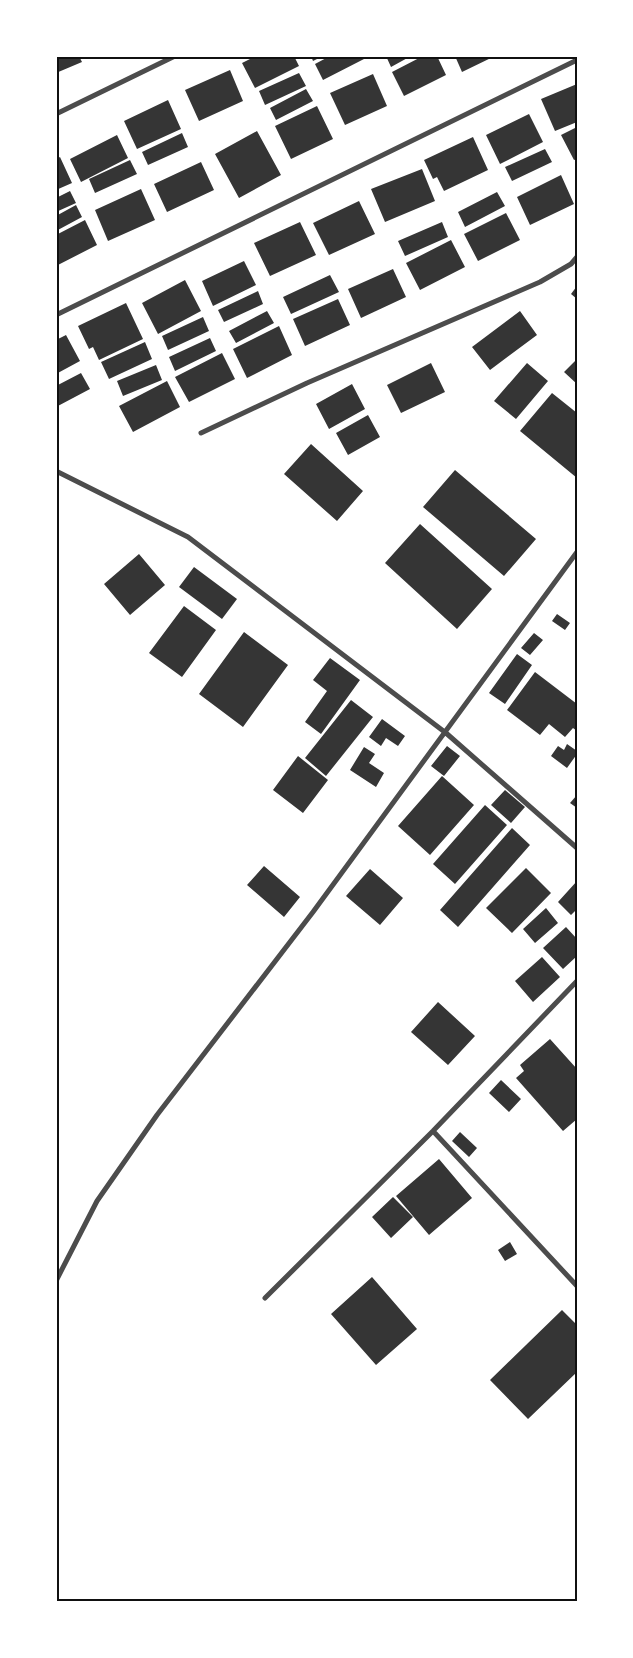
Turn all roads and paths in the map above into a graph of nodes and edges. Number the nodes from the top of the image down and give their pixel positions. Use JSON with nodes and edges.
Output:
{"nodes":[{"id":1,"x":175,"y":56,"type":"edge"},
{"id":2,"x":577,"y":60,"type":"edge"},
{"id":3,"x":56,"y":114,"type":"edge"},
{"id":4,"x":577,"y":257,"type":"edge"},
{"id":5,"x":56,"y":315,"type":"edge"},
{"id":6,"x":201,"y":433,"type":"dead end"},
{"id":7,"x":56,"y":471,"type":"edge"},
{"id":8,"x":577,"y":552,"type":"edge"},
{"id":9,"x":446,"y":733,"type":"junction"},
{"id":10,"x":577,"y":848,"type":"edge"},
{"id":11,"x":577,"y":982,"type":"edge"},
{"id":12,"x":433,"y":1131,"type":"junction"},
{"id":13,"x":56,"y":1281,"type":"edge"},
{"id":14,"x":577,"y":1286,"type":"edge"},
{"id":15,"x":265,"y":1298,"type":"dead end"}],
"edges":[{"from":1,"to":3,"type":"street"},
{"from":2,"to":5,"type":"street"},
{"from":4,"to":6,"type":"street"},
{"from":7,"to":9,"type":"street"},
{"from":8,"to":9,"type":"street"},
{"from":9,"to":10,"type":"street"},
{"from":9,"to":13,"type":"street"},
{"from":11,"to":12,"type":"street"},
{"from":12,"to":14,"type":"street"},
{"from":12,"to":15,"type":"street"}]}
